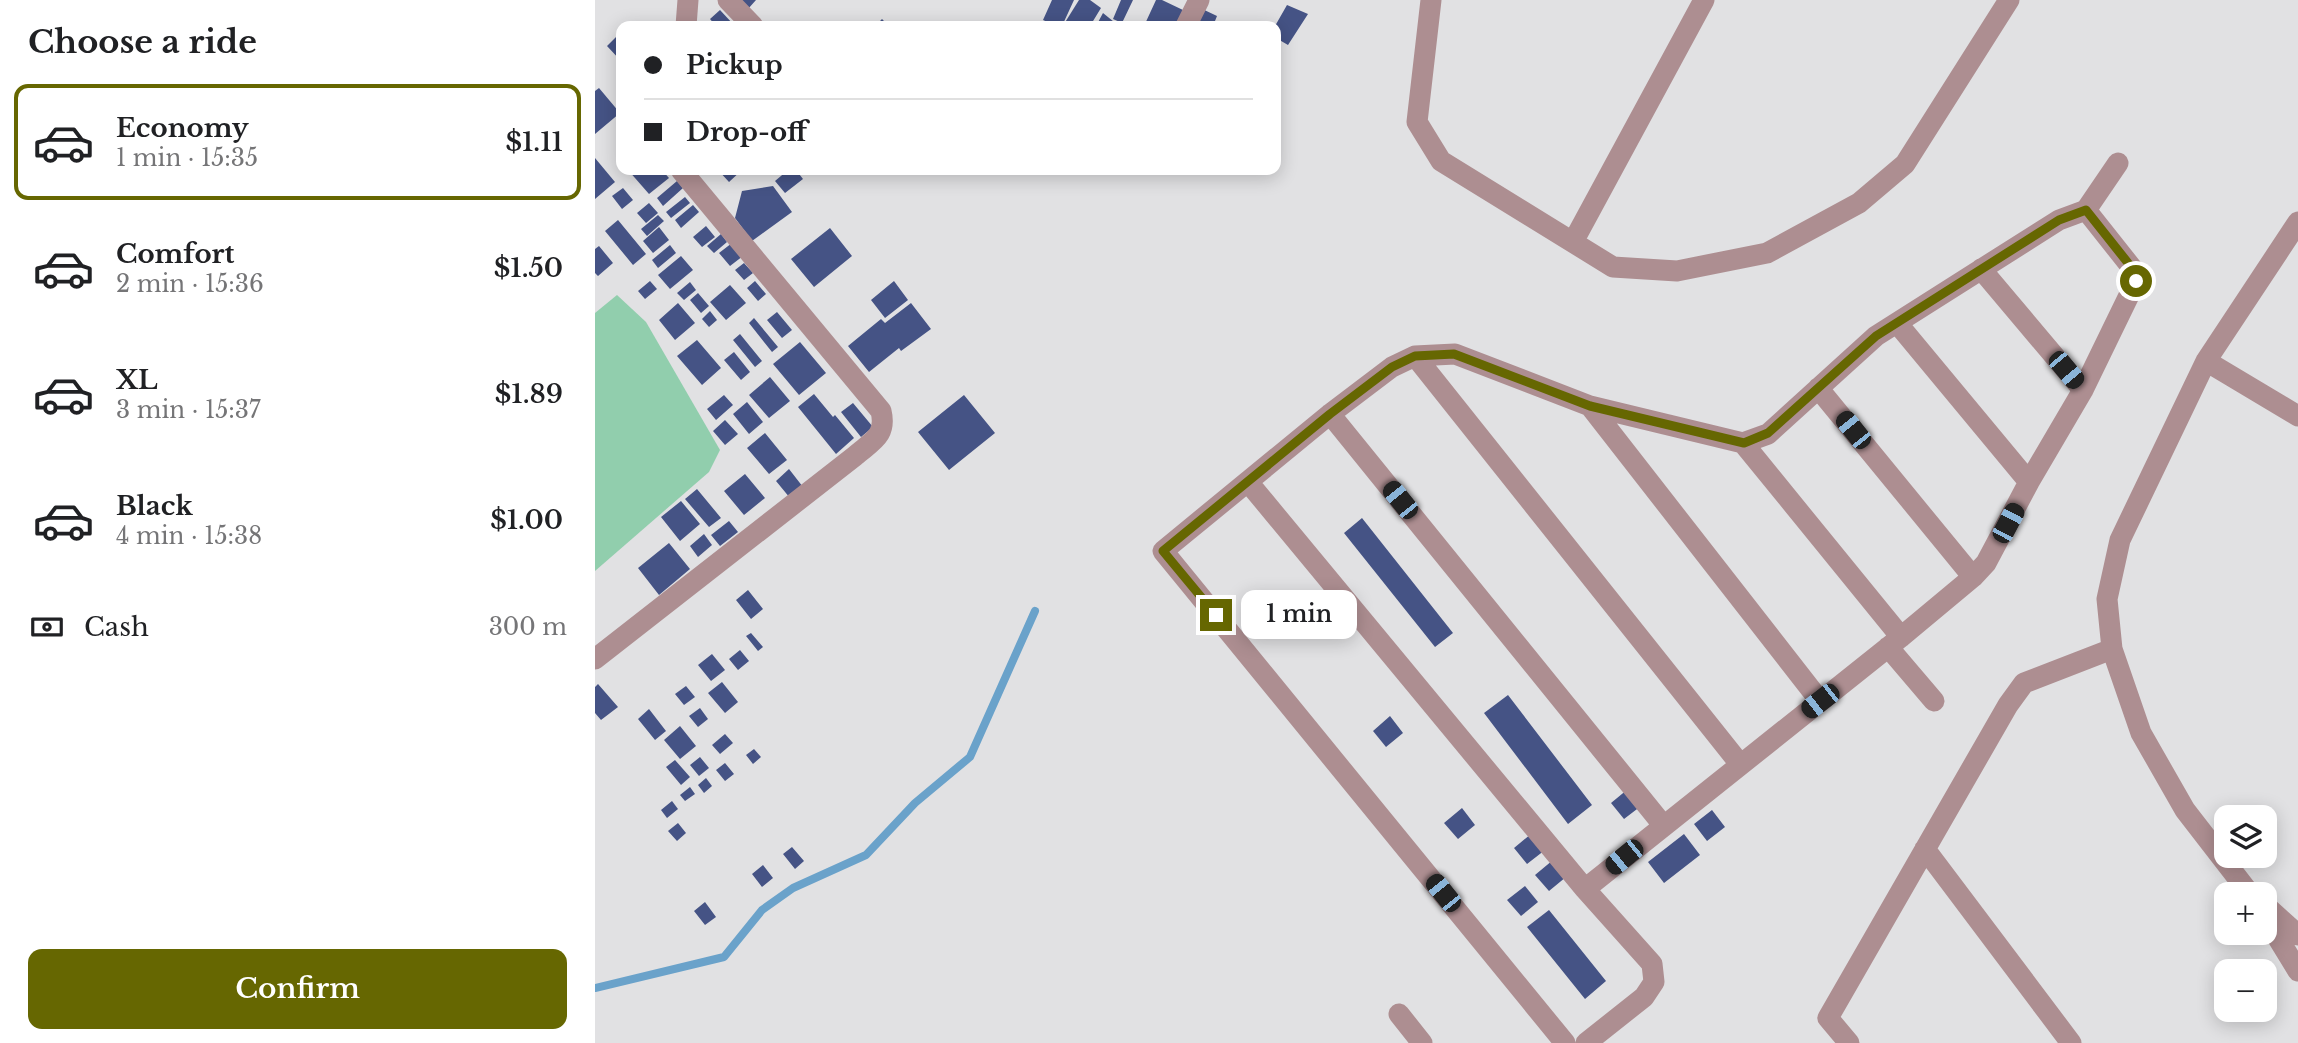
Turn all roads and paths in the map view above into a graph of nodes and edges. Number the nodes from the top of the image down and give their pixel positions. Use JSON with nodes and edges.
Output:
{"nodes":[{"id":1,"x":688,"y":0,"type":"edge"},
{"id":2,"x":728,"y":0,"type":"edge"},
{"id":3,"x":1199,"y":0,"type":"edge"},
{"id":4,"x":1431,"y":0,"type":"edge"},
{"id":5,"x":1704,"y":0,"type":"edge"},
{"id":6,"x":2009,"y":0,"type":"edge"},
{"id":7,"x":686,"y":21,"type":"edge"},
{"id":8,"x":748,"y":21,"type":"edge"},
{"id":9,"x":1188,"y":21,"type":"edge"},
{"id":10,"x":2118,"y":163,"type":"dead end"},
{"id":11,"x":685,"y":175,"type":"edge"},
{"id":12,"x":2086,"y":210,"type":"junction"},
{"id":13,"x":2298,"y":222,"type":"edge"},
{"id":14,"x":1573,"y":242,"type":"junction"},
{"id":15,"x":1981,"y":269,"type":"junction"},
{"id":16,"x":1897,"y":323,"type":"junction"},
{"id":17,"x":1415,"y":356,"type":"junction"},
{"id":18,"x":2206,"y":361,"type":"junction"},
{"id":19,"x":1818,"y":388,"type":"junction"},
{"id":20,"x":2083,"y":390,"type":"junction"},
{"id":21,"x":1590,"y":406,"type":"junction"},
{"id":22,"x":1330,"y":414,"type":"junction"},
{"id":23,"x":2298,"y":416,"type":"edge"},
{"id":24,"x":1744,"y":443,"type":"junction"},
{"id":25,"x":1248,"y":482,"type":"junction"},
{"id":26,"x":2029,"y":482,"type":"junction"},
{"id":27,"x":1973,"y":577,"type":"junction"},
{"id":28,"x":1894,"y":642,"type":"junction"},
{"id":29,"x":2112,"y":649,"type":"junction"},
{"id":30,"x":595,"y":659,"type":"edge"},
{"id":31,"x":1820,"y":701,"type":"junction"},
{"id":32,"x":1934,"y":701,"type":"dead end"},
{"id":33,"x":1739,"y":764,"type":"junction"},
{"id":34,"x":1663,"y":825,"type":"junction"},
{"id":35,"x":1925,"y":849,"type":"junction"},
{"id":36,"x":2242,"y":882,"type":"edge"},
{"id":37,"x":1585,"y":889,"type":"junction"},
{"id":38,"x":2277,"y":916,"type":"edge"},
{"id":39,"x":2298,"y":935,"type":"edge"},
{"id":40,"x":2277,"y":937,"type":"edge"},
{"id":41,"x":2298,"y":971,"type":"edge"},
{"id":42,"x":1399,"y":1014,"type":"dead end"},
{"id":43,"x":1422,"y":1043,"type":"edge"},
{"id":44,"x":1565,"y":1043,"type":"edge"},
{"id":45,"x":1586,"y":1043,"type":"edge"},
{"id":46,"x":1849,"y":1043,"type":"edge"},
{"id":47,"x":2071,"y":1043,"type":"edge"}],
"edges":[{"from":1,"to":7,"type":"street"},
{"from":2,"to":8,"type":"street"},
{"from":3,"to":9,"type":"street"},
{"from":4,"to":14,"type":"street"},
{"from":5,"to":14,"type":"street"},
{"from":6,"to":14,"type":"street"},
{"from":10,"to":12,"type":"street"},
{"from":11,"to":30,"type":"street"},
{"from":12,"to":15,"type":"street"},
{"from":12,"to":20,"type":"street"},
{"from":13,"to":18,"type":"street"},
{"from":15,"to":16,"type":"street"},
{"from":15,"to":20,"type":"street"},
{"from":16,"to":19,"type":"street"},
{"from":16,"to":26,"type":"street"},
{"from":17,"to":21,"type":"street"},
{"from":17,"to":22,"type":"street"},
{"from":17,"to":33,"type":"street"},
{"from":18,"to":23,"type":"street"},
{"from":18,"to":29,"type":"street"},
{"from":19,"to":24,"type":"street"},
{"from":19,"to":27,"type":"street"},
{"from":20,"to":26,"type":"street"},
{"from":21,"to":24,"type":"street"},
{"from":21,"to":31,"type":"street"},
{"from":22,"to":25,"type":"street"},
{"from":22,"to":34,"type":"street"},
{"from":24,"to":28,"type":"street"},
{"from":25,"to":37,"type":"street"},
{"from":25,"to":44,"type":"street"},
{"from":26,"to":27,"type":"street"},
{"from":27,"to":28,"type":"street"},
{"from":28,"to":31,"type":"street"},
{"from":28,"to":32,"type":"street"},
{"from":29,"to":35,"type":"street"},
{"from":29,"to":36,"type":"street"},
{"from":31,"to":33,"type":"street"},
{"from":33,"to":34,"type":"street"},
{"from":34,"to":37,"type":"street"},
{"from":35,"to":46,"type":"street"},
{"from":35,"to":47,"type":"street"},
{"from":37,"to":45,"type":"street"},
{"from":38,"to":39,"type":"street"},
{"from":40,"to":41,"type":"street"},
{"from":42,"to":43,"type":"street"}]}
